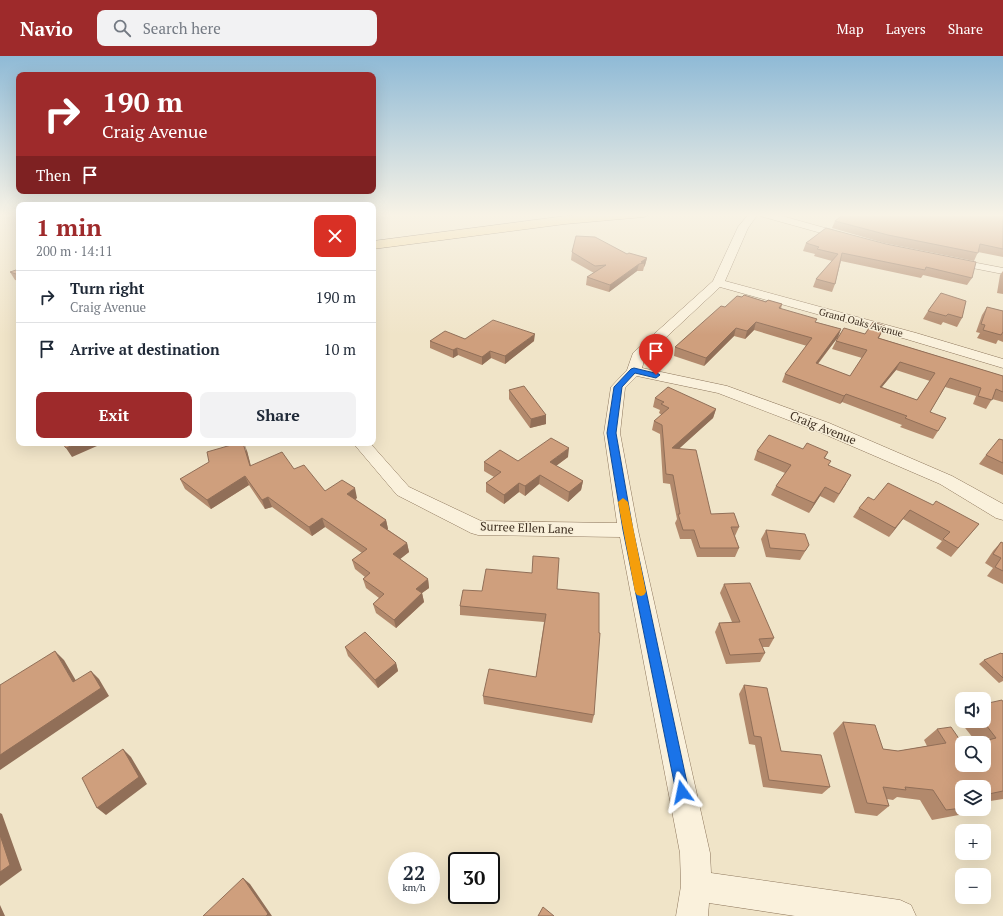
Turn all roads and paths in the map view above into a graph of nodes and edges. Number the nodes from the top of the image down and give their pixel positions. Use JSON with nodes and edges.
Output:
{"nodes":[{"id":1,"x":732,"y":254,"type":"edge"},
{"id":2,"x":939,"y":258,"type":"edge"},
{"id":3,"x":1003,"y":271,"type":"edge"},
{"id":4,"x":718,"y":283,"type":"junction"},
{"id":5,"x":1003,"y":364,"type":"edge"},
{"id":6,"x":634,"y":371,"type":"junction"},
{"id":7,"x":364,"y":446,"type":"edge"},
{"id":8,"x":1003,"y":513,"type":"edge"},
{"id":9,"x":628,"y":530,"type":"junction"},
{"id":10,"x":696,"y":886,"type":"junction"},
{"id":11,"x":692,"y":916,"type":"edge"},
{"id":12,"x":900,"y":916,"type":"edge"}],
"edges":[{"from":1,"to":4,"type":"street"},
{"from":2,"to":3,"type":"street"},
{"from":4,"to":5,"type":"street","name":"Grand Oaks Avenue"},
{"from":4,"to":6,"type":"street"},
{"from":6,"to":8,"type":"street","name":"Craig Avenue"},
{"from":6,"to":9,"type":"street"},
{"from":7,"to":9,"type":"street","name":"Surree Ellen Lane"},
{"from":9,"to":10,"type":"street"},
{"from":10,"to":11,"type":"street"},
{"from":10,"to":12,"type":"street"}]}
